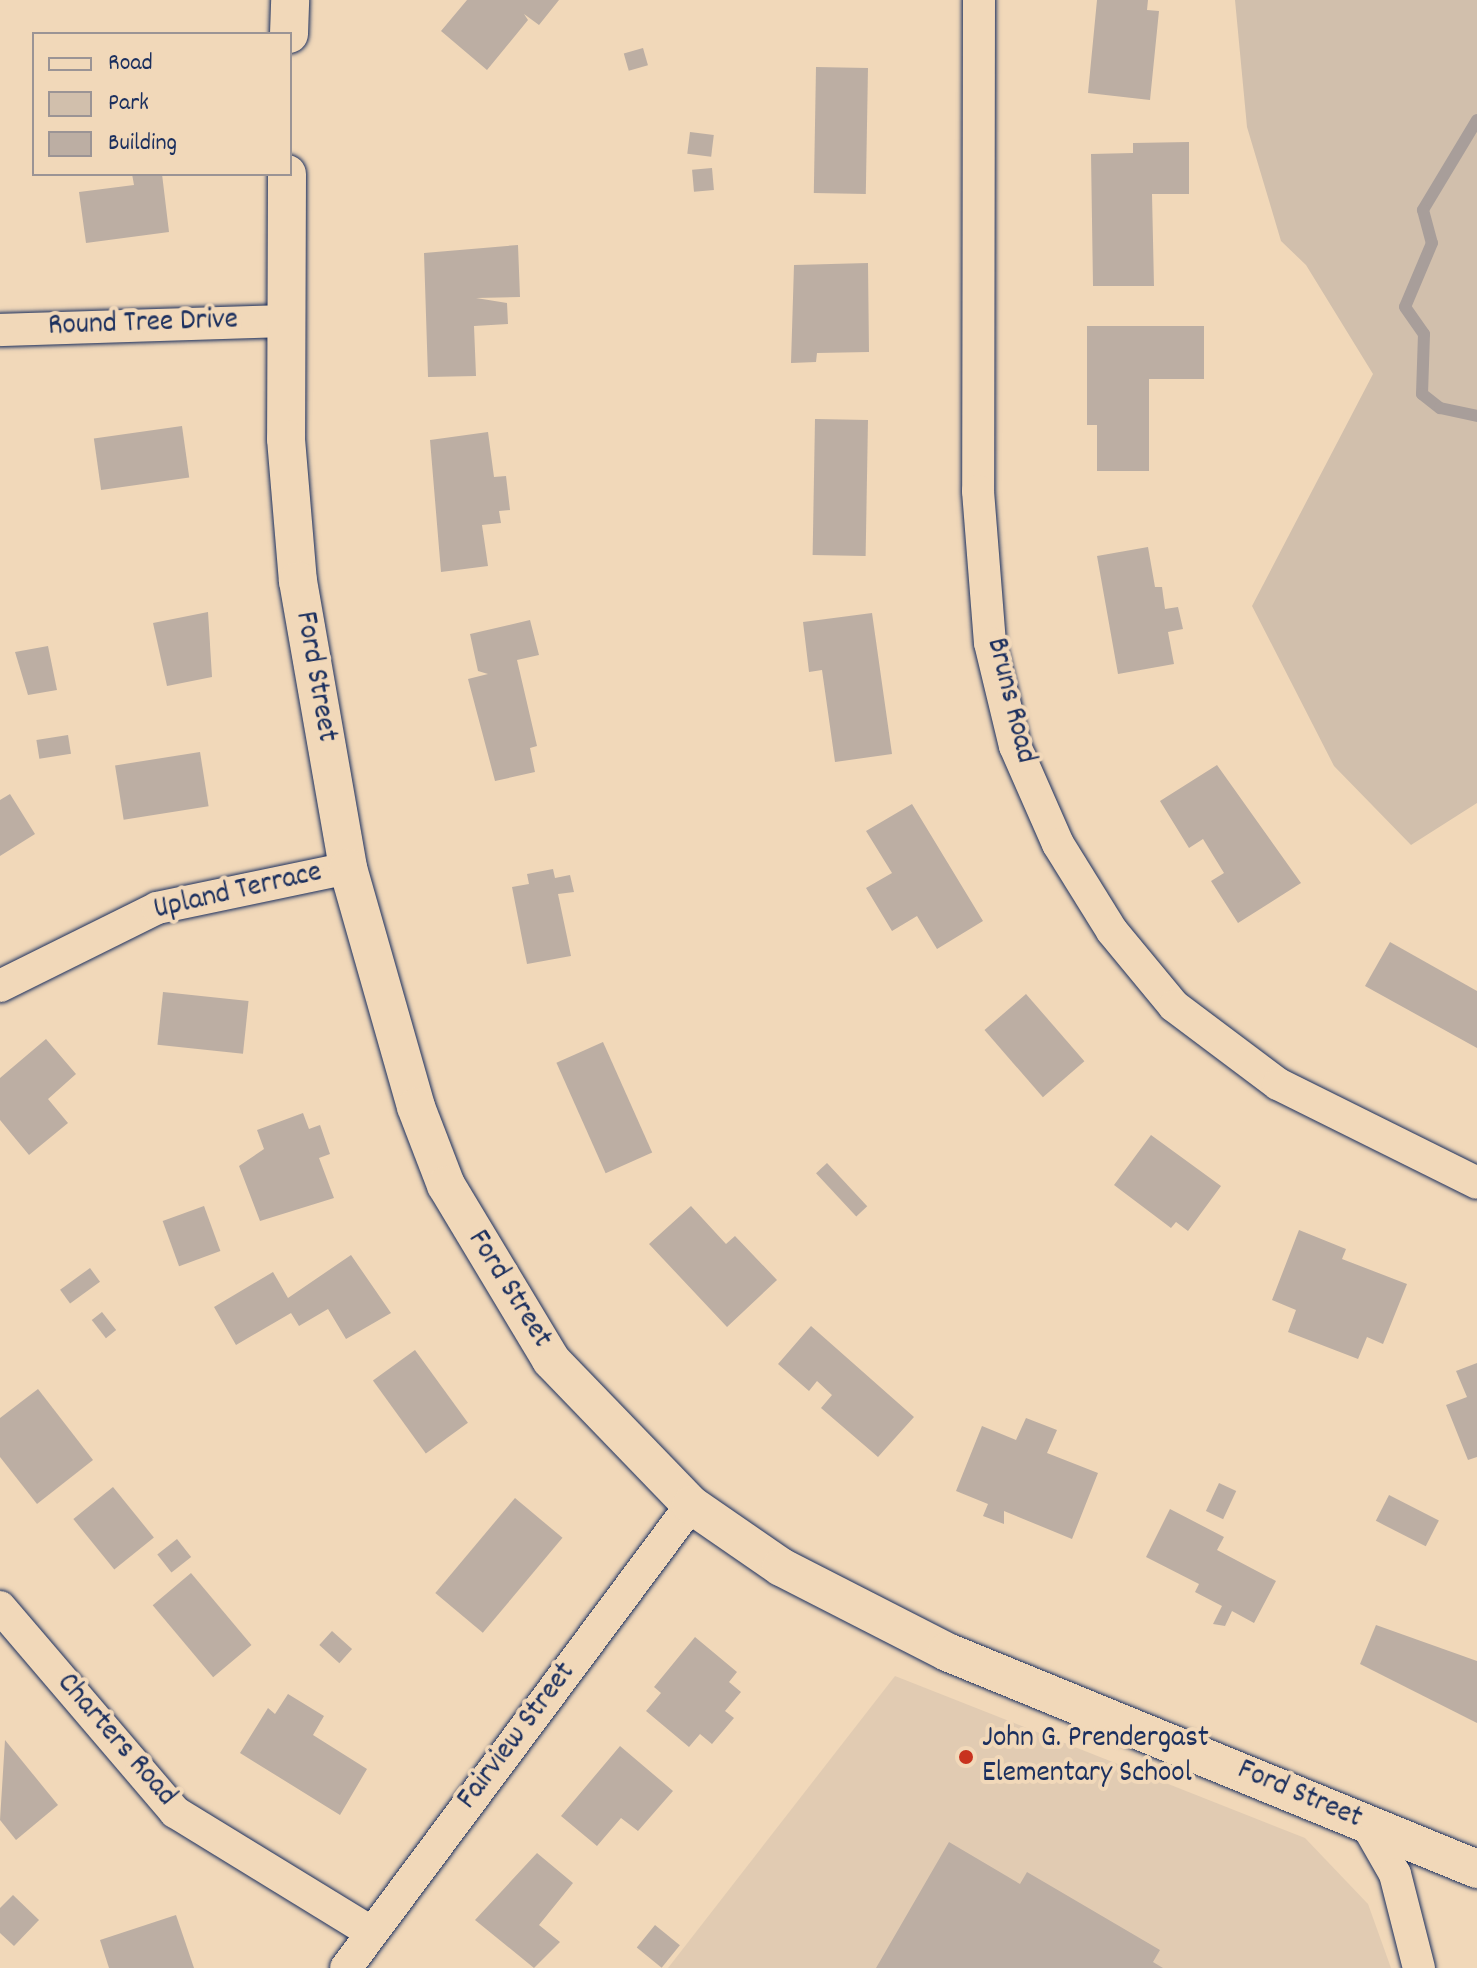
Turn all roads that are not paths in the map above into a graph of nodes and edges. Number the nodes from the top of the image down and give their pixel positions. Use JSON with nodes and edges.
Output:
{"nodes":[{"id":1,"x":290,"y":0,"type":"edge"},
{"id":2,"x":979,"y":0,"type":"edge"},
{"id":3,"x":289,"y":32,"type":"edge"},
{"id":4,"x":287,"y":176,"type":"edge"},
{"id":5,"x":285,"y":321,"type":"junction"},
{"id":6,"x":0,"y":330,"type":"edge"},
{"id":7,"x":348,"y":868,"type":"junction"},
{"id":8,"x":0,"y":986,"type":"edge"},
{"id":9,"x":1477,"y":1183,"type":"edge"},
{"id":10,"x":691,"y":1505,"type":"junction"},
{"id":11,"x":0,"y":1607,"type":"edge"},
{"id":12,"x":1367,"y":1825,"type":"junction"},
{"id":13,"x":1477,"y":1869,"type":"edge"},
{"id":14,"x":369,"y":1931,"type":"junction"},
{"id":15,"x":346,"y":1968,"type":"edge"},
{"id":16,"x":1419,"y":1968,"type":"edge"}],
"edges":[{"from":1,"to":3,"type":"street"},
{"from":2,"to":9,"type":"street","name":"Bruns Road"},
{"from":4,"to":5,"type":"street","name":"Ford Street"},
{"from":5,"to":6,"type":"street","name":"Round Tree Drive"},
{"from":5,"to":7,"type":"street","name":"Ford Street"},
{"from":7,"to":8,"type":"street","name":"Upland Terrace"},
{"from":7,"to":10,"type":"street","name":"Ford Street"},
{"from":10,"to":12,"type":"street","name":"Ford Street"},
{"from":10,"to":14,"type":"street","name":"Fairview Street"},
{"from":11,"to":14,"type":"street","name":"Charters Road"},
{"from":12,"to":13,"type":"street","name":"Ford Street"},
{"from":12,"to":16,"type":"street"},
{"from":14,"to":15,"type":"street","name":"Fairview Street"}]}
